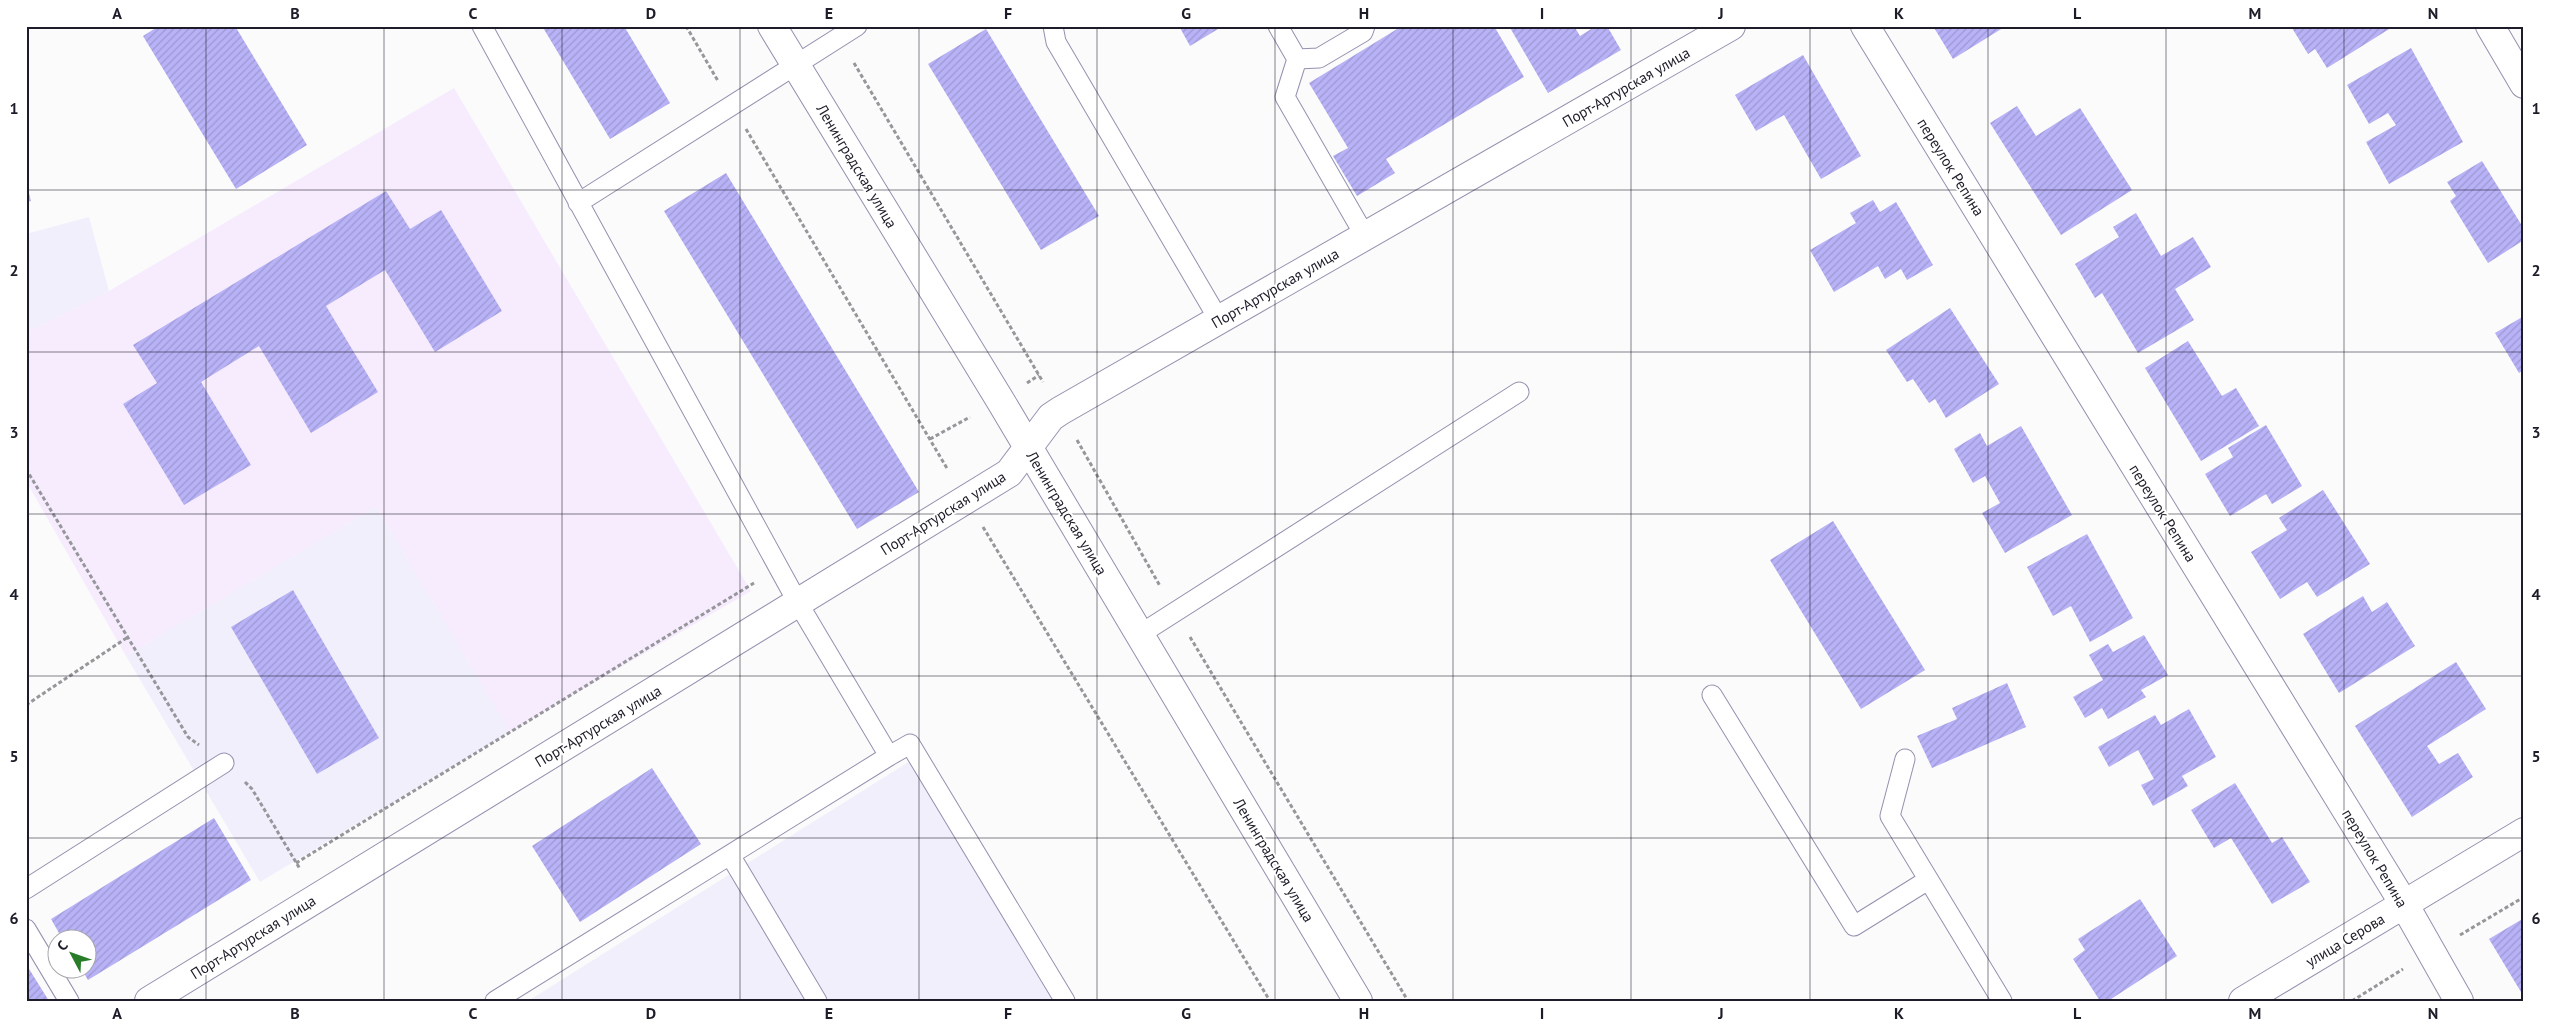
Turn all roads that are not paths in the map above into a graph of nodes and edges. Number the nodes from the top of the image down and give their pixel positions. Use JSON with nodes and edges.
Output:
{"nodes":[{"id":1,"x":482,"y":26,"type":"edge"},
{"id":2,"x":772,"y":26,"type":"edge"},
{"id":3,"x":857,"y":26,"type":"edge"},
{"id":4,"x":1053,"y":26,"type":"edge"},
{"id":5,"x":1278,"y":26,"type":"edge"},
{"id":6,"x":1366,"y":26,"type":"edge"},
{"id":7,"x":1731,"y":26,"type":"edge"},
{"id":8,"x":1865,"y":26,"type":"edge"},
{"id":9,"x":2490,"y":26,"type":"edge"},
{"id":10,"x":1297,"y":60,"type":"junction"},
{"id":11,"x":795,"y":64,"type":"junction"},
{"id":12,"x":2524,"y":84,"type":"edge"},
{"id":13,"x":578,"y":202,"type":"junction"},
{"id":14,"x":1365,"y":236,"type":"junction"},
{"id":15,"x":1219,"y":320,"type":"junction"},
{"id":16,"x":1519,"y":392,"type":"dead end"},
{"id":17,"x":1028,"y":446,"type":"junction"},
{"id":18,"x":798,"y":603,"type":"junction"},
{"id":19,"x":1139,"y":635,"type":"junction"},
{"id":20,"x":1712,"y":696,"type":"dead end"},
{"id":21,"x":889,"y":756,"type":"junction"},
{"id":22,"x":1905,"y":759,"type":"dead end"},
{"id":23,"x":224,"y":762,"type":"road end"},
{"id":24,"x":2524,"y":832,"type":"edge"},
{"id":25,"x":730,"y":854,"type":"junction"},
{"id":26,"x":1928,"y":880,"type":"junction"},
{"id":27,"x":26,"y":888,"type":"edge"},
{"id":28,"x":2404,"y":904,"type":"junction"},
{"id":29,"x":26,"y":929,"type":"edge"},
{"id":30,"x":69,"y":1001,"type":"edge"},
{"id":31,"x":149,"y":1001,"type":"edge"},
{"id":32,"x":495,"y":1001,"type":"edge"},
{"id":33,"x":817,"y":1001,"type":"edge"},
{"id":34,"x":1065,"y":1001,"type":"edge"},
{"id":35,"x":1358,"y":1001,"type":"edge"},
{"id":36,"x":2002,"y":1001,"type":"edge"},
{"id":37,"x":2243,"y":1001,"type":"edge"},
{"id":38,"x":2459,"y":1001,"type":"edge"}],
"edges":[{"from":1,"to":13,"type":"lane"},
{"from":2,"to":11,"type":"street","name":"Ленинградская улица"},
{"from":3,"to":11,"type":"lane"},
{"from":4,"to":15,"type":"lane"},
{"from":5,"to":10,"type":"lane"},
{"from":6,"to":10,"type":"lane"},
{"from":7,"to":14,"type":"street","name":"Порт-Артурская улица"},
{"from":8,"to":28,"type":"street","name":"переулок Репина"},
{"from":9,"to":12,"type":"street"},
{"from":10,"to":14,"type":"lane"},
{"from":11,"to":13,"type":"lane"},
{"from":11,"to":17,"type":"street","name":"Ленинградская улица"},
{"from":13,"to":18,"type":"lane"},
{"from":14,"to":15,"type":"street","name":"Порт-Артурская улица"},
{"from":15,"to":17,"type":"street","name":"Порт-Артурская улица"},
{"from":16,"to":19,"type":"lane"},
{"from":17,"to":18,"type":"street","name":"Порт-Артурская улица"},
{"from":17,"to":19,"type":"street","name":"Ленинградская улица"},
{"from":18,"to":21,"type":"lane"},
{"from":18,"to":31,"type":"street","name":"Порт-Артурская улица"},
{"from":19,"to":35,"type":"street","name":"Ленинградская улица"},
{"from":20,"to":26,"type":"lane"},
{"from":21,"to":25,"type":"lane"},
{"from":21,"to":34,"type":"lane"},
{"from":22,"to":26,"type":"lane"},
{"from":23,"to":27,"type":"lane"},
{"from":24,"to":28,"type":"street","name":"улица Серова"},
{"from":25,"to":32,"type":"lane"},
{"from":25,"to":33,"type":"lane"},
{"from":26,"to":36,"type":"lane"},
{"from":28,"to":37,"type":"street","name":"улица Серова"},
{"from":28,"to":38,"type":"street","name":"переулок Репина"},
{"from":29,"to":30,"type":"lane"}]}
